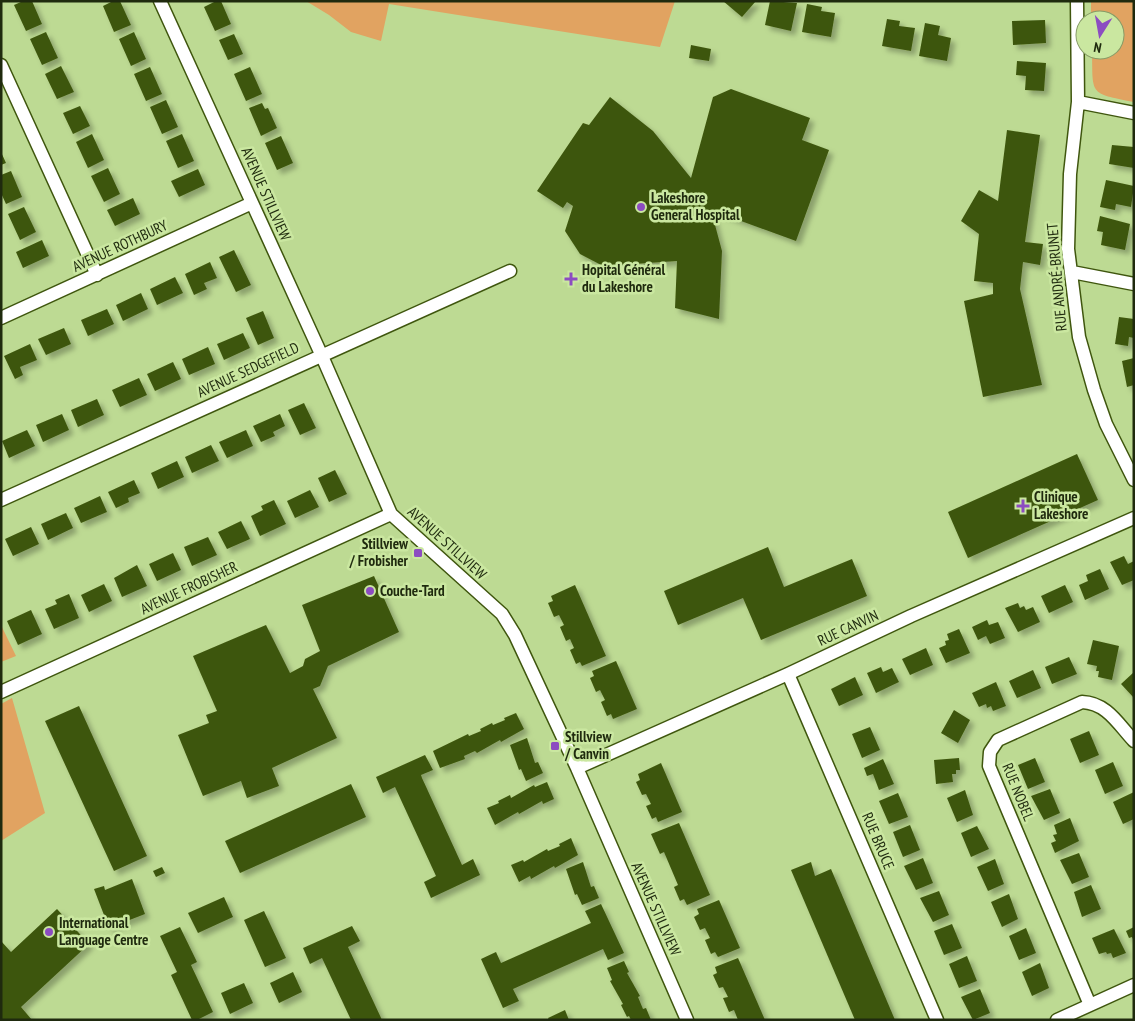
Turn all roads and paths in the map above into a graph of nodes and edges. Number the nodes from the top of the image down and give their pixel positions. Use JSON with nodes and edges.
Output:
{"nodes":[{"id":1,"x":160,"y":1,"type":"edge"},
{"id":2,"x":1077,"y":1,"type":"edge"},
{"id":3,"x":1,"y":65,"type":"edge"},
{"id":4,"x":1078,"y":102,"type":"junction"},
{"id":5,"x":1134,"y":113,"type":"edge"},
{"id":6,"x":252,"y":203,"type":"junction"},
{"id":7,"x":510,"y":271,"type":"dead end"},
{"id":8,"x":1072,"y":272,"type":"junction"},
{"id":9,"x":97,"y":275,"type":"junction"},
{"id":10,"x":1134,"y":284,"type":"edge"},
{"id":11,"x":1,"y":318,"type":"edge"},
{"id":12,"x":321,"y":354,"type":"junction"},
{"id":13,"x":1134,"y":480,"type":"edge"},
{"id":14,"x":1,"y":500,"type":"edge"},
{"id":15,"x":391,"y":514,"type":"junction"},
{"id":16,"x":1134,"y":518,"type":"edge"},
{"id":17,"x":788,"y":674,"type":"junction"},
{"id":18,"x":1,"y":692,"type":"edge"},
{"id":19,"x":1134,"y":741,"type":"edge"},
{"id":20,"x":577,"y":768,"type":"junction"},
{"id":21,"x":1134,"y":985,"type":"edge"},
{"id":22,"x":1090,"y":1005,"type":"junction"},
{"id":23,"x":687,"y":1020,"type":"edge"},
{"id":24,"x":937,"y":1020,"type":"edge"},
{"id":25,"x":1058,"y":1020,"type":"edge"}],
"edges":[{"from":1,"to":6,"type":"street","name":"AVENUE STILLVIEW"},
{"from":2,"to":4,"type":"street","name":"RUE ANDRÉ-BRUNET"},
{"from":3,"to":9,"type":"street"},
{"from":4,"to":5,"type":"street"},
{"from":4,"to":8,"type":"street","name":"RUE ANDRÉ-BRUNET"},
{"from":6,"to":9,"type":"street","name":"AVENUE ROTHBURY"},
{"from":6,"to":12,"type":"street","name":"AVENUE STILLVIEW"},
{"from":7,"to":12,"type":"street","name":"AVENUE SEDGEFIELD"},
{"from":8,"to":10,"type":"street"},
{"from":8,"to":13,"type":"street","name":"RUE ANDRÉ-BRUNET"},
{"from":9,"to":11,"type":"street","name":"AVENUE ROTHBURY"},
{"from":12,"to":14,"type":"street","name":"AVENUE SEDGEFIELD"},
{"from":12,"to":15,"type":"street","name":"AVENUE STILLVIEW"},
{"from":15,"to":18,"type":"street","name":"AVENUE FROBISHER"},
{"from":15,"to":20,"type":"street","name":"AVENUE STILLVIEW"},
{"from":16,"to":17,"type":"street","name":"RUE CANVIN"},
{"from":17,"to":20,"type":"street","name":"RUE CANVIN"},
{"from":17,"to":24,"type":"street","name":"RUE BRUCE"},
{"from":19,"to":22,"type":"street","name":"RUE NOBEL"},
{"from":20,"to":23,"type":"street","name":"AVENUE STILLVIEW"},
{"from":21,"to":22,"type":"street"},
{"from":22,"to":25,"type":"street"}]}
